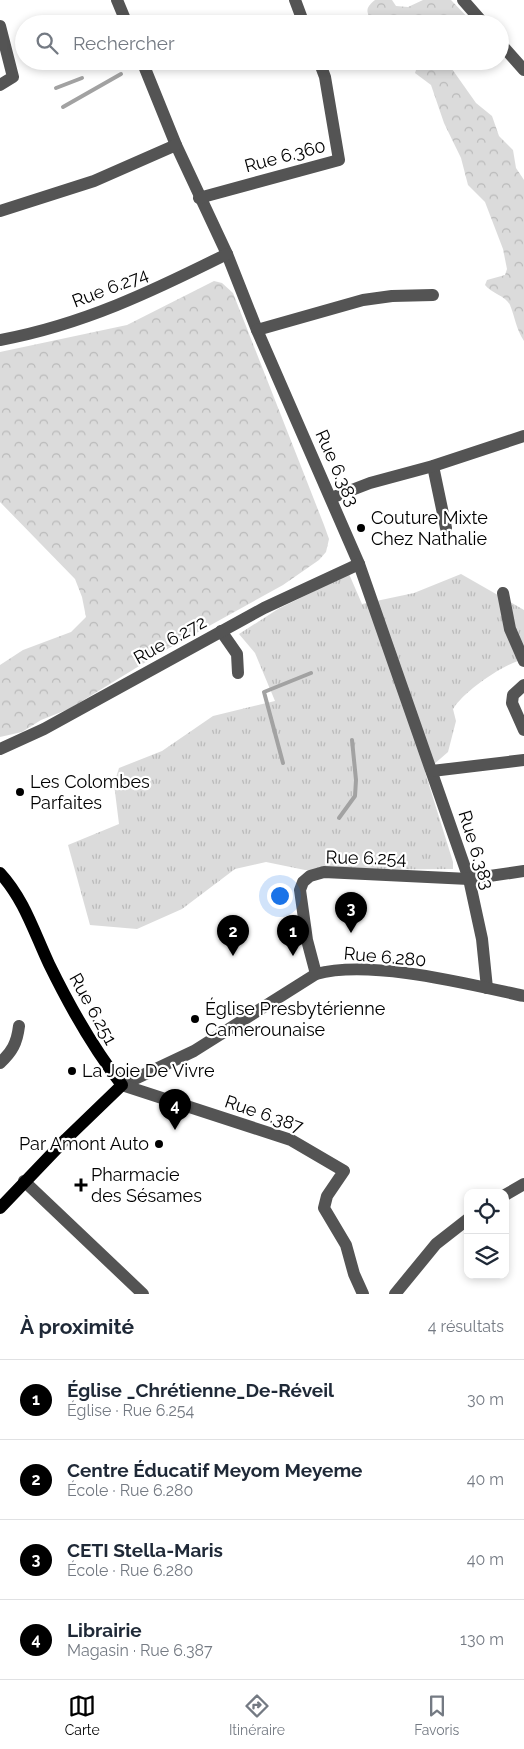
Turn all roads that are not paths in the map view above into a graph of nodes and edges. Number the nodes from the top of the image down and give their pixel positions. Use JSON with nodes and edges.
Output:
{"nodes":[{"id":1,"x":117,"y":0,"type":"edge"},
{"id":2,"x":295,"y":0,"type":"edge"},
{"id":3,"x":463,"y":0,"type":"edge"},
{"id":4,"x":123,"y":15,"type":"edge"},
{"id":5,"x":301,"y":15,"type":"edge"},
{"id":6,"x":476,"y":15,"type":"edge"},
{"id":7,"x":0,"y":26,"type":"edge"},
{"id":8,"x":509,"y":53,"type":"edge"},
{"id":9,"x":146,"y":70,"type":"edge"},
{"id":10,"x":322,"y":70,"type":"edge"},
{"id":11,"x":524,"y":70,"type":"edge"},
{"id":12,"x":0,"y":85,"type":"edge"},
{"id":13,"x":176,"y":146,"type":"junction"},
{"id":14,"x":199,"y":198,"type":"junction"},
{"id":15,"x":0,"y":211,"type":"edge"},
{"id":16,"x":227,"y":254,"type":"junction"},
{"id":17,"x":433,"y":295,"type":"dead end"},
{"id":18,"x":257,"y":330,"type":"junction"},
{"id":19,"x":0,"y":340,"type":"edge"},
{"id":20,"x":524,"y":436,"type":"edge"},
{"id":21,"x":433,"y":466,"type":"junction"},
{"id":22,"x":331,"y":498,"type":"junction"},
{"id":23,"x":446,"y":528,"type":"dead end"},
{"id":24,"x":359,"y":564,"type":"junction"},
{"id":25,"x":503,"y":593,"type":"dead end"},
{"id":26,"x":221,"y":631,"type":"junction"},
{"id":27,"x":524,"y":661,"type":"edge"},
{"id":28,"x":238,"y":673,"type":"dead end"},
{"id":29,"x":524,"y":685,"type":"edge"},
{"id":30,"x":524,"y":730,"type":"edge"},
{"id":31,"x":0,"y":749,"type":"edge"},
{"id":32,"x":524,"y":760,"type":"edge"},
{"id":33,"x":432,"y":771,"type":"junction"},
{"id":34,"x":524,"y":871,"type":"edge"},
{"id":35,"x":0,"y":873,"type":"edge"},
{"id":36,"x":469,"y":879,"type":"junction"},
{"id":37,"x":316,"y":974,"type":"junction"},
{"id":38,"x":487,"y":988,"type":"junction"},
{"id":39,"x":524,"y":996,"type":"edge"},
{"id":40,"x":19,"y":1026,"type":"dead end"},
{"id":41,"x":0,"y":1063,"type":"edge"},
{"id":42,"x":122,"y":1085,"type":"junction"},
{"id":43,"x":24,"y":1181,"type":"junction"},
{"id":44,"x":524,"y":1184,"type":"edge"},
{"id":45,"x":509,"y":1193,"type":"edge"},
{"id":46,"x":0,"y":1208,"type":"edge"},
{"id":47,"x":464,"y":1222,"type":"edge"},
{"id":48,"x":143,"y":1294,"type":"edge"},
{"id":49,"x":364,"y":1294,"type":"edge"},
{"id":50,"x":394,"y":1294,"type":"edge"}],
"edges":[{"from":1,"to":4,"type":"street"},
{"from":2,"to":5,"type":"street"},
{"from":3,"to":6,"type":"street"},
{"from":7,"to":12,"type":"street"},
{"from":8,"to":11,"type":"street"},
{"from":9,"to":13,"type":"street","name":"Rue 6.383"},
{"from":10,"to":14,"type":"street","name":"Rue 6.360"},
{"from":13,"to":14,"type":"street","name":"Rue 6.383"},
{"from":13,"to":15,"type":"street"},
{"from":14,"to":16,"type":"street","name":"Rue 6.383"},
{"from":16,"to":18,"type":"street","name":"Rue 6.383"},
{"from":16,"to":19,"type":"street","name":"Rue 6.274"},
{"from":17,"to":18,"type":"street"},
{"from":18,"to":22,"type":"street","name":"Rue 6.383"},
{"from":20,"to":21,"type":"street"},
{"from":21,"to":22,"type":"street"},
{"from":21,"to":23,"type":"street"},
{"from":22,"to":24,"type":"street","name":"Rue 6.383"},
{"from":24,"to":26,"type":"street","name":"Rue 6.272"},
{"from":24,"to":33,"type":"street","name":"Rue 6.383"},
{"from":25,"to":27,"type":"street"},
{"from":26,"to":28,"type":"street"},
{"from":26,"to":31,"type":"street","name":"Rue 6.272"},
{"from":29,"to":30,"type":"street"},
{"from":32,"to":33,"type":"street"},
{"from":33,"to":36,"type":"street","name":"Rue 6.383"},
{"from":34,"to":36,"type":"street","name":"Rue 6.254"},
{"from":35,"to":42,"type":"main road","name":"Rue 6.251"},
{"from":36,"to":37,"type":"street","name":"Rue 6.254"},
{"from":36,"to":38,"type":"street","name":"Rue 6.383"},
{"from":37,"to":38,"type":"street","name":"Rue 6.280"},
{"from":37,"to":42,"type":"street","name":"Rue 6.280"},
{"from":38,"to":39,"type":"street","name":"Rue 6.280"},
{"from":40,"to":41,"type":"street"},
{"from":42,"to":43,"type":"main road"},
{"from":42,"to":49,"type":"street","name":"Rue 6.387"},
{"from":43,"to":46,"type":"main road"},
{"from":43,"to":48,"type":"street"},
{"from":44,"to":45,"type":"street"},
{"from":47,"to":50,"type":"street"}]}
